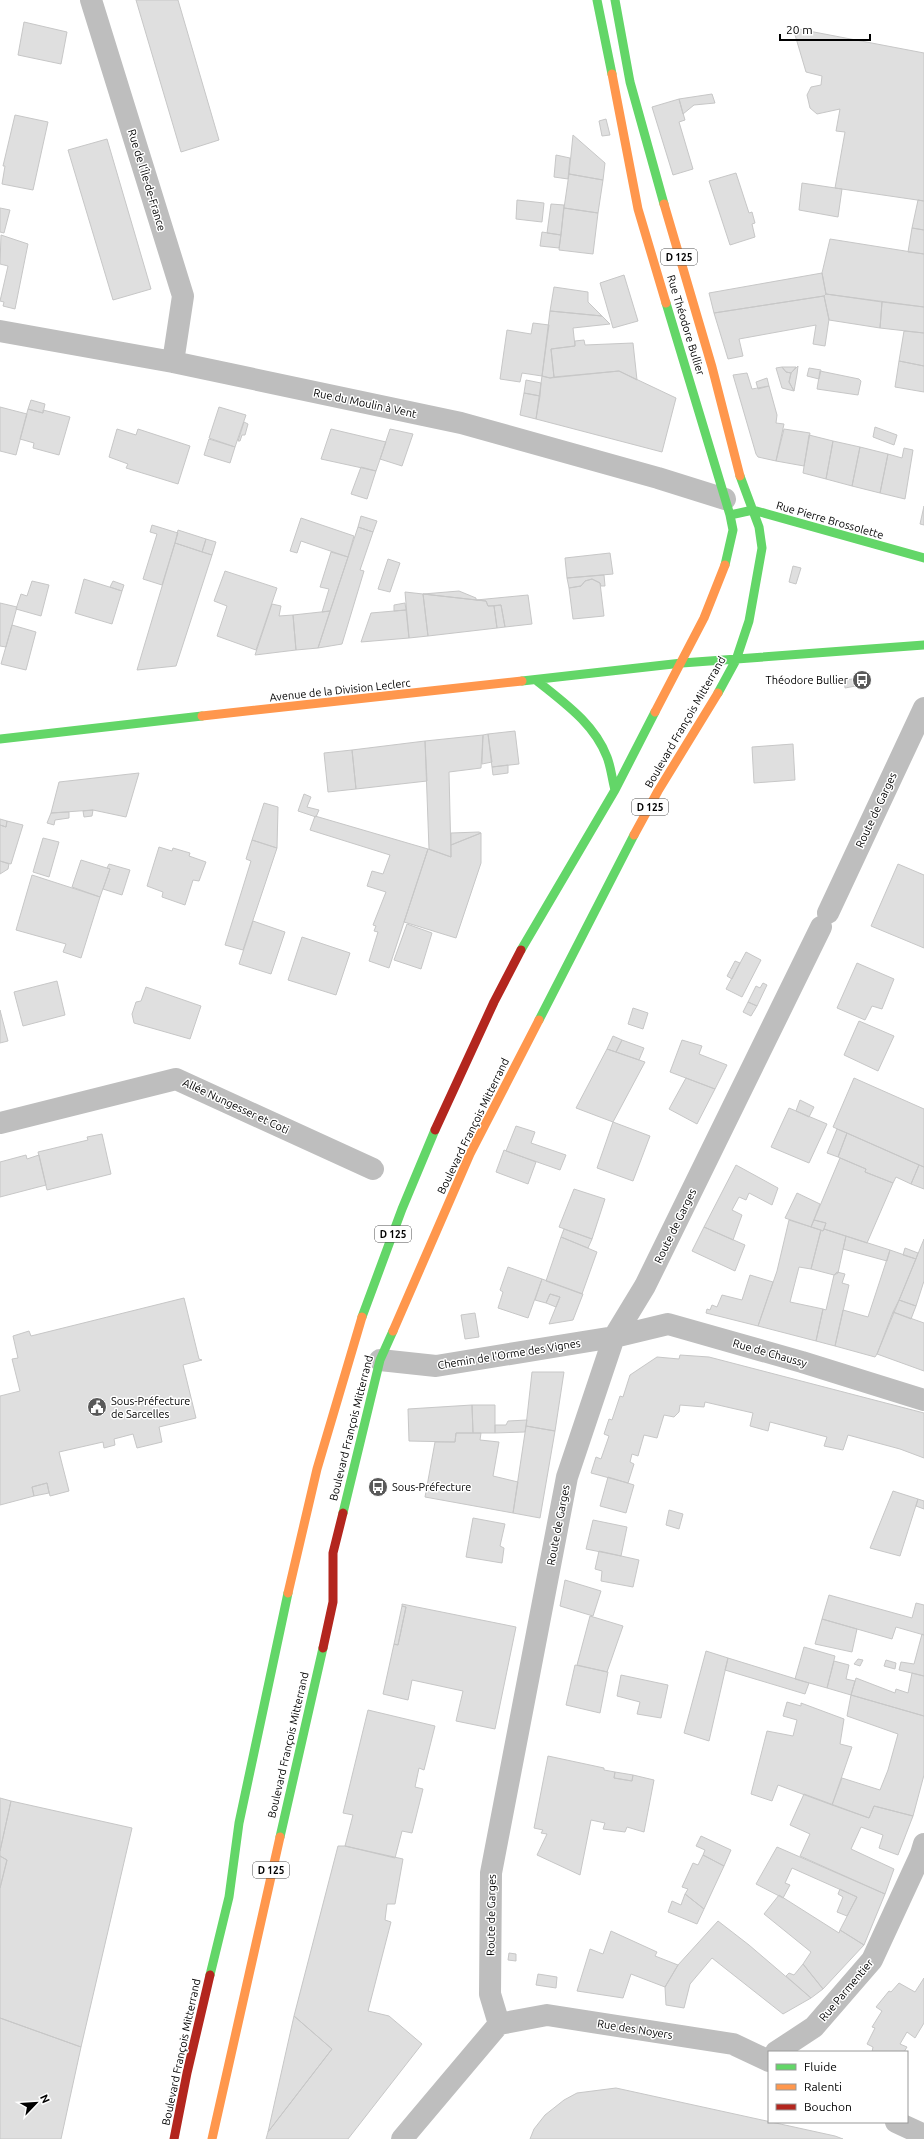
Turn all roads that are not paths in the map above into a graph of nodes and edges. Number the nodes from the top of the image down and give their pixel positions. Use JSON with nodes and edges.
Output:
{"nodes":[{"id":1,"x":91,"y":0,"type":"edge"},
{"id":2,"x":597,"y":0,"type":"edge"},
{"id":3,"x":615,"y":0,"type":"edge"},
{"id":4,"x":0,"y":331,"type":"edge"},
{"id":5,"x":173,"y":362,"type":"junction"},
{"id":6,"x":727,"y":507,"type":"junction"},
{"id":7,"x":753,"y":510,"type":"junction"},
{"id":8,"x":924,"y":558,"type":"edge"},
{"id":9,"x":924,"y":645,"type":"edge"},
{"id":10,"x":736,"y":660,"type":"junction"},
{"id":11,"x":682,"y":663,"type":"junction"},
{"id":12,"x":536,"y":680,"type":"junction"},
{"id":13,"x":924,"y":708,"type":"edge"},
{"id":14,"x":0,"y":740,"type":"edge"},
{"id":15,"x":615,"y":790,"type":"junction"},
{"id":16,"x":0,"y":1122,"type":"edge"},
{"id":17,"x":373,"y":1169,"type":"dead end"},
{"id":18,"x":614,"y":1337,"type":"junction"},
{"id":19,"x":380,"y":1360,"type":"junction"},
{"id":20,"x":924,"y":1400,"type":"edge"},
{"id":21,"x":924,"y":1844,"type":"edge"},
{"id":22,"x":499,"y":2024,"type":"junction"},
{"id":23,"x":779,"y":2051,"type":"edge"},
{"id":24,"x":768,"y":2056,"type":"edge"},
{"id":25,"x":898,"y":2123,"type":"edge"},
{"id":26,"x":924,"y":2135,"type":"edge"},
{"id":27,"x":174,"y":2139,"type":"edge"},
{"id":28,"x":212,"y":2139,"type":"edge"},
{"id":29,"x":402,"y":2139,"type":"edge"}],
"edges":[{"from":1,"to":5,"type":"street","name":"Rue de l'Île-de-France"},
{"from":2,"to":6,"type":"main road","name":"Rue Théodore Bullier","number":"D 125"},
{"from":3,"to":7,"type":"main road","name":"Rue Théodore Bullier","number":"D 125"},
{"from":4,"to":5,"type":"street","name":"Rue du Moulin à Vent"},
{"from":5,"to":6,"type":"street","name":"Rue du Moulin à Vent"},
{"from":6,"to":7,"type":"main road","name":"Rue Pierre Brossolette"},
{"from":6,"to":11,"type":"main road","name":"Boulevard François Mitterrand","number":"D 125"},
{"from":7,"to":8,"type":"main road","name":"Rue Pierre Brossolette"},
{"from":7,"to":10,"type":"main road","name":"Boulevard François Mitterrand","number":"D 125"},
{"from":9,"to":10,"type":"main road"},
{"from":10,"to":11,"type":"main road","name":"Avenue de la Division Leclerc"},
{"from":10,"to":19,"type":"main road","name":"Boulevard François Mitterrand","number":"D 125"},
{"from":11,"to":12,"type":"main road","name":"Avenue de la Division Leclerc"},
{"from":11,"to":15,"type":"main road","name":"Boulevard François Mitterrand","number":"D 125"},
{"from":12,"to":14,"type":"main road","name":"Avenue de la Division Leclerc"},
{"from":12,"to":15,"type":"main road"},
{"from":13,"to":18,"type":"street","name":"Route de Garges"},
{"from":15,"to":27,"type":"main road","name":"Boulevard François Mitterrand","number":"D 125"},
{"from":16,"to":17,"type":"street","name":"Allée Nungesser et Coti"},
{"from":18,"to":19,"type":"street","name":"Chemin de l'Orme des Vignes"},
{"from":18,"to":20,"type":"street","name":"Rue de Chaussy"},
{"from":18,"to":22,"type":"street","name":"Route de Garges"},
{"from":19,"to":28,"type":"main road","name":"Boulevard François Mitterrand","number":"D 125"},
{"from":21,"to":23,"type":"street","name":"Rue Parmentier"},
{"from":22,"to":24,"type":"street","name":"Rue des Noyers"},
{"from":22,"to":29,"type":"street"},
{"from":25,"to":26,"type":"street"}]}
